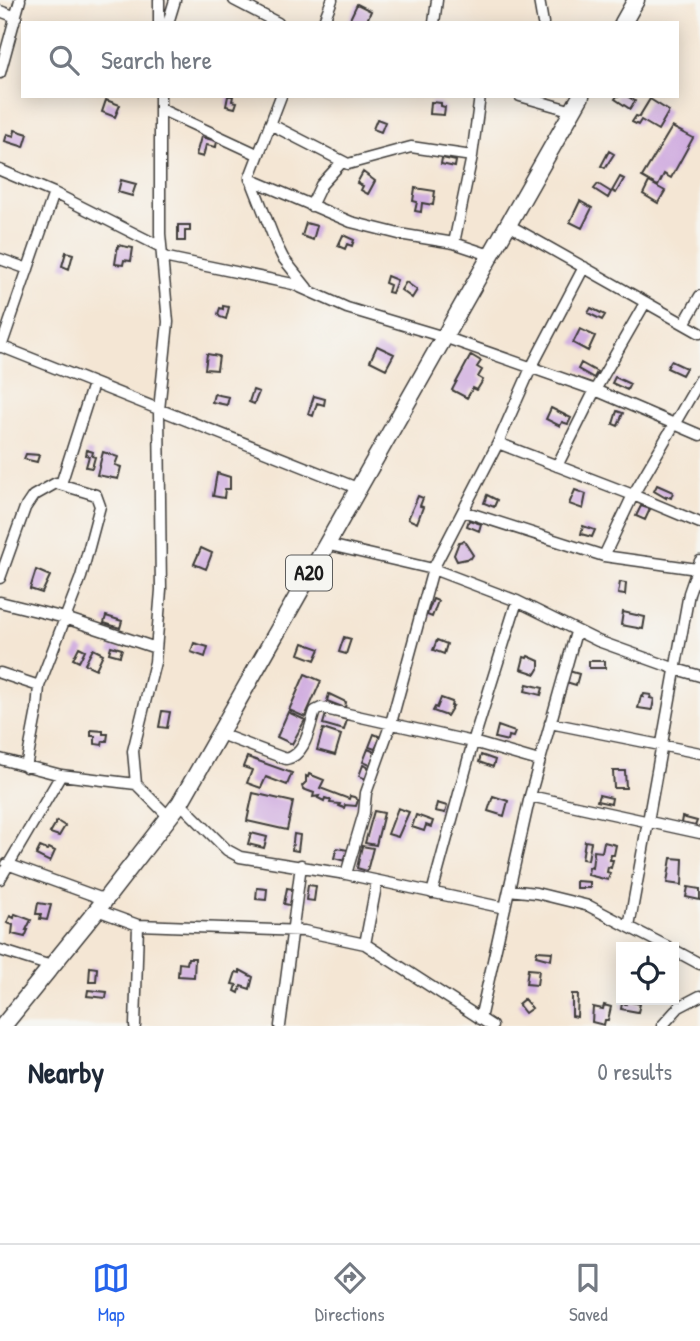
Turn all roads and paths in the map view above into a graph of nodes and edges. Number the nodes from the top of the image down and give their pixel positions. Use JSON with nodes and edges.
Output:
{"nodes":[{"id":1,"x":20,"y":0,"type":"edge"},
{"id":2,"x":159,"y":0,"type":"edge"},
{"id":3,"x":175,"y":0,"type":"edge"},
{"id":4,"x":234,"y":0,"type":"edge"},
{"id":5,"x":332,"y":0,"type":"edge"},
{"id":6,"x":437,"y":0,"type":"edge"},
{"id":7,"x":539,"y":0,"type":"edge"},
{"id":8,"x":636,"y":0,"type":"edge"},
{"id":9,"x":0,"y":11,"type":"edge"},
{"id":10,"x":16,"y":17,"type":"junction"},
{"id":11,"x":159,"y":21,"type":"edge"},
{"id":12,"x":169,"y":21,"type":"edge"},
{"id":13,"x":274,"y":21,"type":"edge"},
{"id":14,"x":324,"y":21,"type":"edge"},
{"id":15,"x":434,"y":21,"type":"edge"},
{"id":16,"x":543,"y":21,"type":"edge"},
{"id":17,"x":624,"y":21,"type":"edge"},
{"id":18,"x":0,"y":73,"type":"edge"},
{"id":19,"x":160,"y":98,"type":"edge"},
{"id":20,"x":280,"y":98,"type":"edge"},
{"id":21,"x":480,"y":98,"type":"edge"},
{"id":22,"x":534,"y":98,"type":"edge"},
{"id":23,"x":577,"y":104,"type":"edge"},
{"id":24,"x":160,"y":109,"type":"junction"},
{"id":25,"x":270,"y":124,"type":"junction"},
{"id":26,"x":257,"y":154,"type":"junction"},
{"id":27,"x":472,"y":156,"type":"junction"},
{"id":28,"x":342,"y":162,"type":"junction"},
{"id":29,"x":0,"y":170,"type":"edge"},
{"id":30,"x":250,"y":180,"type":"junction"},
{"id":31,"x":54,"y":193,"type":"junction"},
{"id":32,"x":311,"y":205,"type":"junction"},
{"id":33,"x":507,"y":224,"type":"junction"},
{"id":34,"x":454,"y":243,"type":"junction"},
{"id":35,"x":162,"y":252,"type":"junction"},
{"id":36,"x":490,"y":255,"type":"junction"},
{"id":37,"x":0,"y":259,"type":"edge"},
{"id":38,"x":584,"y":267,"type":"junction"},
{"id":39,"x":28,"y":269,"type":"junction"},
{"id":40,"x":308,"y":289,"type":"junction"},
{"id":41,"x":700,"y":296,"type":"edge"},
{"id":42,"x":645,"y":303,"type":"junction"},
{"id":43,"x":684,"y":324,"type":"junction"},
{"id":44,"x":700,"y":333,"type":"edge"},
{"id":45,"x":444,"y":337,"type":"junction"},
{"id":46,"x":0,"y":347,"type":"edge"},
{"id":47,"x":531,"y":368,"type":"junction"},
{"id":48,"x":700,"y":380,"type":"edge"},
{"id":49,"x":93,"y":384,"type":"junction"},
{"id":50,"x":595,"y":390,"type":"junction"},
{"id":51,"x":159,"y":410,"type":"junction"},
{"id":52,"x":674,"y":424,"type":"junction"},
{"id":53,"x":700,"y":435,"type":"edge"},
{"id":54,"x":498,"y":443,"type":"junction"},
{"id":55,"x":556,"y":466,"type":"junction"},
{"id":56,"x":61,"y":484,"type":"junction"},
{"id":57,"x":357,"y":488,"type":"junction"},
{"id":58,"x":634,"y":495,"type":"junction"},
{"id":59,"x":463,"y":511,"type":"junction"},
{"id":60,"x":700,"y":523,"type":"edge"},
{"id":61,"x":325,"y":544,"type":"junction"},
{"id":62,"x":604,"y":556,"type":"junction"},
{"id":63,"x":699,"y":565,"type":"edge"},
{"id":64,"x":433,"y":569,"type":"junction"},
{"id":65,"x":0,"y":578,"type":"edge"},
{"id":66,"x":695,"y":594,"type":"edge"},
{"id":67,"x":0,"y":601,"type":"edge"},
{"id":68,"x":517,"y":601,"type":"junction"},
{"id":69,"x":65,"y":618,"type":"junction"},
{"id":70,"x":576,"y":632,"type":"junction"},
{"id":71,"x":156,"y":648,"type":"junction"},
{"id":72,"x":676,"y":669,"type":"junction"},
{"id":73,"x":0,"y":673,"type":"edge"},
{"id":74,"x":700,"y":676,"type":"edge"},
{"id":75,"x":38,"y":685,"type":"junction"},
{"id":76,"x":391,"y":723,"type":"junction"},
{"id":77,"x":550,"y":723,"type":"junction"},
{"id":78,"x":220,"y":734,"type":"junction"},
{"id":79,"x":473,"y":743,"type":"junction"},
{"id":80,"x":662,"y":744,"type":"junction"},
{"id":81,"x":700,"y":753,"type":"edge"},
{"id":82,"x":0,"y":759,"type":"edge"},
{"id":83,"x":540,"y":761,"type":"junction"},
{"id":84,"x":26,"y":766,"type":"junction"},
{"id":85,"x":61,"y":775,"type":"junction"},
{"id":86,"x":136,"y":784,"type":"junction"},
{"id":87,"x":530,"y":796,"type":"junction"},
{"id":88,"x":180,"y":803,"type":"junction"},
{"id":89,"x":169,"y":817,"type":"junction"},
{"id":90,"x":649,"y":822,"type":"junction"},
{"id":91,"x":700,"y":833,"type":"edge"},
{"id":92,"x":7,"y":864,"type":"junction"},
{"id":93,"x":301,"y":865,"type":"junction"},
{"id":94,"x":346,"y":874,"type":"junction"},
{"id":95,"x":0,"y":879,"type":"edge"},
{"id":96,"x":377,"y":881,"type":"junction"},
{"id":97,"x":509,"y":890,"type":"junction"},
{"id":98,"x":432,"y":893,"type":"junction"},
{"id":99,"x":101,"y":905,"type":"junction"},
{"id":100,"x":505,"y":908,"type":"junction"},
{"id":101,"x":138,"y":925,"type":"junction"},
{"id":102,"x":629,"y":928,"type":"junction"},
{"id":103,"x":292,"y":930,"type":"junction"},
{"id":104,"x":658,"y":942,"type":"edge"},
{"id":105,"x":365,"y":944,"type":"junction"},
{"id":106,"x":0,"y":950,"type":"edge"},
{"id":107,"x":679,"y":953,"type":"edge"},
{"id":108,"x":700,"y":964,"type":"edge"},
{"id":109,"x":51,"y":966,"type":"junction"},
{"id":110,"x":700,"y":996,"type":"edge"},
{"id":111,"x":480,"y":1018,"type":"junction"},
{"id":112,"x":3,"y":1026,"type":"edge"},
{"id":113,"x":135,"y":1026,"type":"edge"},
{"id":114,"x":280,"y":1026,"type":"edge"},
{"id":115,"x":492,"y":1026,"type":"edge"},
{"id":116,"x":662,"y":1026,"type":"edge"}],
"edges":[{"from":1,"to":10,"type":"street"},
{"from":2,"to":11,"type":"street"},
{"from":3,"to":12,"type":"street"},
{"from":4,"to":13,"type":"street"},
{"from":5,"to":14,"type":"street"},
{"from":6,"to":15,"type":"street"},
{"from":7,"to":16,"type":"street"},
{"from":8,"to":17,"type":"main road"},
{"from":9,"to":10,"type":"street"},
{"from":10,"to":18,"type":"street"},
{"from":19,"to":24,"type":"street"},
{"from":20,"to":25,"type":"street"},
{"from":21,"to":27,"type":"street"},
{"from":22,"to":23,"type":"street"},
{"from":23,"to":33,"type":"main road","number":"A20"},
{"from":24,"to":26,"type":"street"},
{"from":24,"to":35,"type":"street"},
{"from":25,"to":26,"type":"street"},
{"from":25,"to":28,"type":"street"},
{"from":26,"to":30,"type":"street"},
{"from":27,"to":28,"type":"street"},
{"from":27,"to":34,"type":"street"},
{"from":28,"to":32,"type":"street"},
{"from":29,"to":31,"type":"street"},
{"from":30,"to":32,"type":"street"},
{"from":30,"to":40,"type":"street"},
{"from":31,"to":35,"type":"street"},
{"from":31,"to":39,"type":"street"},
{"from":32,"to":34,"type":"street"},
{"from":33,"to":36,"type":"main road","number":"A20"},
{"from":33,"to":38,"type":"street"},
{"from":34,"to":36,"type":"street"},
{"from":35,"to":40,"type":"street"},
{"from":35,"to":51,"type":"street"},
{"from":36,"to":45,"type":"main road","number":"A20"},
{"from":37,"to":39,"type":"street"},
{"from":38,"to":42,"type":"street"},
{"from":38,"to":47,"type":"street"},
{"from":39,"to":46,"type":"street"},
{"from":40,"to":45,"type":"street"},
{"from":41,"to":43,"type":"street"},
{"from":42,"to":43,"type":"street"},
{"from":42,"to":50,"type":"street"},
{"from":43,"to":44,"type":"street"},
{"from":45,"to":47,"type":"street"},
{"from":45,"to":57,"type":"main road","number":"A20"},
{"from":46,"to":49,"type":"street"},
{"from":47,"to":50,"type":"street"},
{"from":47,"to":54,"type":"street"},
{"from":48,"to":52,"type":"street"},
{"from":49,"to":51,"type":"street"},
{"from":49,"to":56,"type":"street"},
{"from":50,"to":52,"type":"street"},
{"from":50,"to":55,"type":"street"},
{"from":51,"to":57,"type":"street"},
{"from":51,"to":71,"type":"street"},
{"from":52,"to":53,"type":"street"},
{"from":52,"to":58,"type":"street"},
{"from":54,"to":55,"type":"street"},
{"from":54,"to":59,"type":"street"},
{"from":55,"to":58,"type":"street"},
{"from":56,"to":65,"type":"street"},
{"from":56,"to":69,"type":"street"},
{"from":57,"to":61,"type":"main road","number":"A20"},
{"from":58,"to":60,"type":"street"},
{"from":58,"to":62,"type":"street"},
{"from":59,"to":62,"type":"street"},
{"from":59,"to":64,"type":"street"},
{"from":61,"to":64,"type":"street"},
{"from":61,"to":78,"type":"main road","number":"A20"},
{"from":62,"to":63,"type":"street"},
{"from":63,"to":66,"type":"street"},
{"from":64,"to":68,"type":"street"},
{"from":64,"to":76,"type":"street"},
{"from":66,"to":72,"type":"street"},
{"from":67,"to":69,"type":"street"},
{"from":68,"to":70,"type":"street"},
{"from":68,"to":79,"type":"street"},
{"from":69,"to":71,"type":"street"},
{"from":69,"to":75,"type":"street"},
{"from":70,"to":72,"type":"street"},
{"from":70,"to":77,"type":"street"},
{"from":71,"to":86,"type":"street"},
{"from":72,"to":74,"type":"street"},
{"from":72,"to":80,"type":"street"},
{"from":73,"to":75,"type":"street"},
{"from":75,"to":84,"type":"street"},
{"from":76,"to":78,"type":"street"},
{"from":76,"to":79,"type":"street"},
{"from":76,"to":94,"type":"street"},
{"from":77,"to":80,"type":"street"},
{"from":77,"to":83,"type":"street"},
{"from":78,"to":88,"type":"main road","number":"A20"},
{"from":79,"to":83,"type":"street"},
{"from":79,"to":98,"type":"street"},
{"from":80,"to":81,"type":"street"},
{"from":80,"to":90,"type":"street"},
{"from":82,"to":84,"type":"street"},
{"from":83,"to":87,"type":"street"},
{"from":84,"to":85,"type":"street"},
{"from":85,"to":86,"type":"street"},
{"from":85,"to":92,"type":"street"},
{"from":86,"to":89,"type":"street"},
{"from":87,"to":90,"type":"street"},
{"from":87,"to":97,"type":"street"},
{"from":88,"to":89,"type":"main road","number":"A20"},
{"from":88,"to":93,"type":"street"},
{"from":89,"to":99,"type":"main road","number":"A20"},
{"from":90,"to":91,"type":"street"},
{"from":90,"to":102,"type":"street"},
{"from":92,"to":95,"type":"street"},
{"from":92,"to":99,"type":"street"},
{"from":93,"to":94,"type":"street"},
{"from":93,"to":103,"type":"street"},
{"from":94,"to":96,"type":"street"},
{"from":96,"to":98,"type":"street"},
{"from":96,"to":105,"type":"street"},
{"from":97,"to":100,"type":"street"},
{"from":97,"to":102,"type":"street"},
{"from":98,"to":100,"type":"street"},
{"from":99,"to":101,"type":"street"},
{"from":99,"to":109,"type":"main road","number":"A20"},
{"from":100,"to":111,"type":"street"},
{"from":101,"to":103,"type":"street"},
{"from":101,"to":113,"type":"street"},
{"from":102,"to":104,"type":"street"},
{"from":103,"to":105,"type":"street"},
{"from":103,"to":114,"type":"street"},
{"from":105,"to":111,"type":"street"},
{"from":106,"to":109,"type":"street"},
{"from":107,"to":108,"type":"street"},
{"from":109,"to":112,"type":"main road","number":"A20"},
{"from":110,"to":116,"type":"street"},
{"from":111,"to":115,"type":"street"}]}
